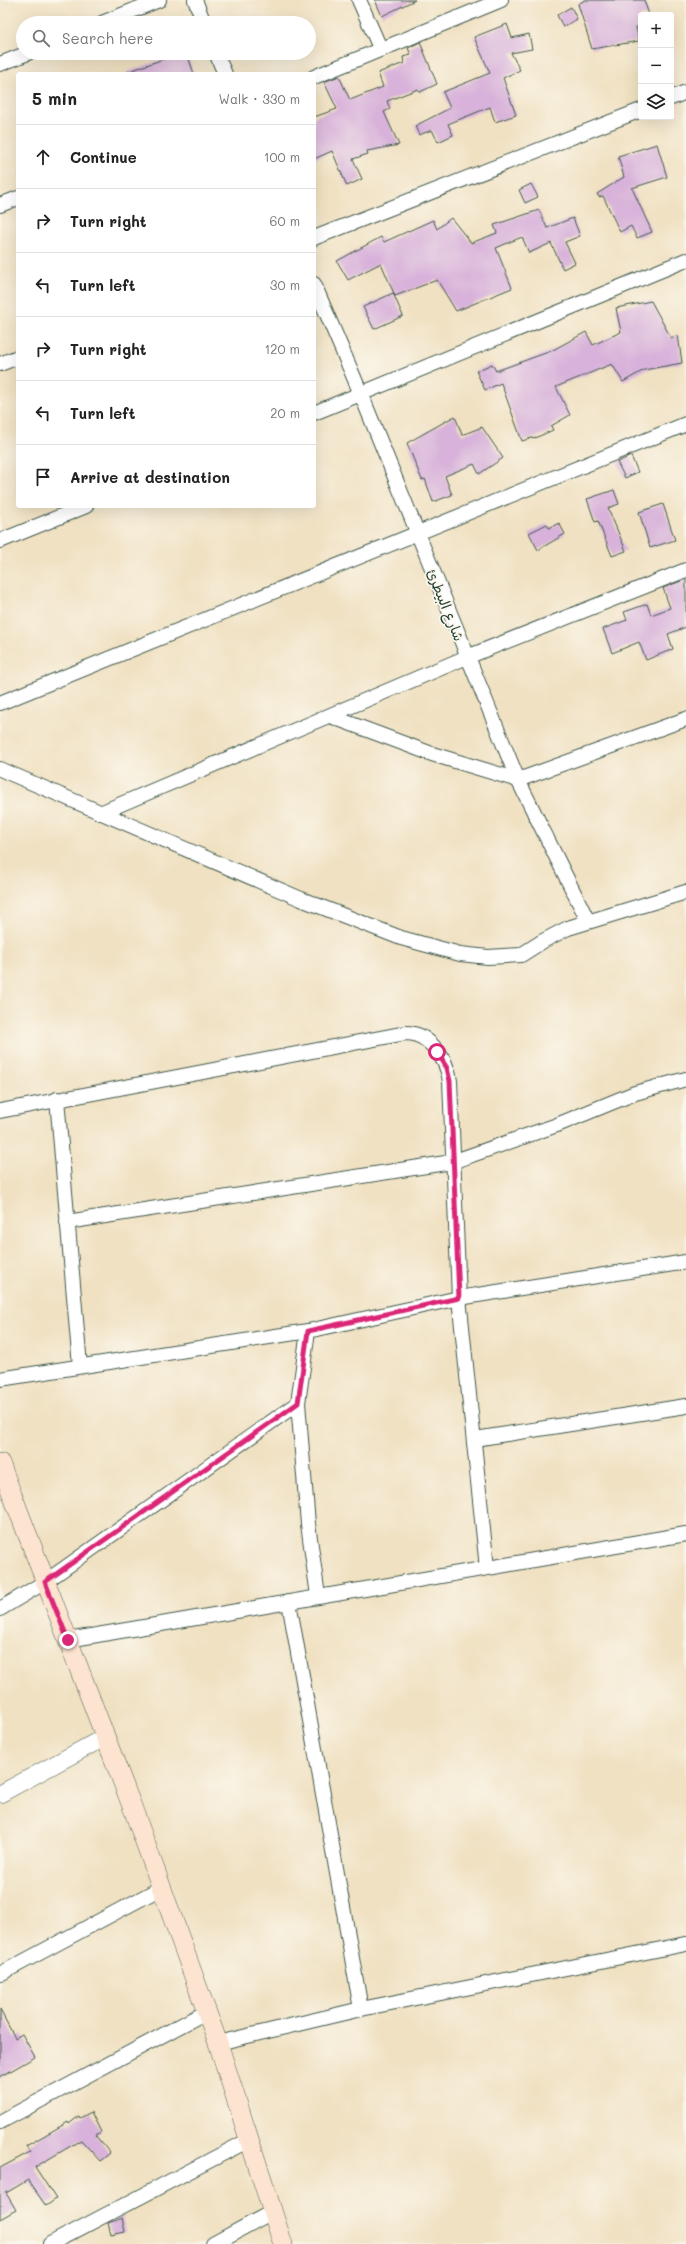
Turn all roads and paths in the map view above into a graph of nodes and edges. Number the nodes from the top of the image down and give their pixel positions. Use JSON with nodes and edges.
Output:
{"nodes":[{"id":1,"x":159,"y":0,"type":"edge"},
{"id":2,"x":195,"y":0,"type":"edge"},
{"id":3,"x":359,"y":0,"type":"edge"},
{"id":4,"x":501,"y":0,"type":"edge"},
{"id":5,"x":119,"y":16,"type":"edge"},
{"id":6,"x":201,"y":16,"type":"edge"},
{"id":7,"x":380,"y":48,"type":"junction"},
{"id":8,"x":16,"y":58,"type":"edge"},
{"id":9,"x":219,"y":60,"type":"edge"},
{"id":10,"x":0,"y":64,"type":"edge"},
{"id":11,"x":224,"y":72,"type":"edge"},
{"id":12,"x":316,"y":76,"type":"edge"},
{"id":13,"x":686,"y":92,"type":"edge"},
{"id":14,"x":674,"y":97,"type":"edge"},
{"id":15,"x":638,"y":111,"type":"edge"},
{"id":16,"x":16,"y":199,"type":"edge"},
{"id":17,"x":0,"y":205,"type":"edge"},
{"id":18,"x":316,"y":237,"type":"edge"},
{"id":19,"x":686,"y":260,"type":"edge"},
{"id":20,"x":316,"y":289,"type":"edge"},
{"id":21,"x":16,"y":358,"type":"edge"},
{"id":22,"x":0,"y":364,"type":"edge"},
{"id":23,"x":361,"y":394,"type":"junction"},
{"id":24,"x":316,"y":412,"type":"edge"},
{"id":25,"x":686,"y":424,"type":"edge"},
{"id":26,"x":81,"y":508,"type":"edge"},
{"id":27,"x":418,"y":534,"type":"junction"},
{"id":28,"x":0,"y":541,"type":"edge"},
{"id":29,"x":686,"y":570,"type":"edge"},
{"id":30,"x":467,"y":657,"type":"junction"},
{"id":31,"x":0,"y":703,"type":"edge"},
{"id":32,"x":330,"y":716,"type":"junction"},
{"id":33,"x":686,"y":720,"type":"edge"},
{"id":34,"x":0,"y":769,"type":"edge"},
{"id":35,"x":518,"y":780,"type":"junction"},
{"id":36,"x":100,"y":813,"type":"junction"},
{"id":37,"x":686,"y":892,"type":"edge"},
{"id":38,"x":588,"y":921,"type":"junction"},
{"id":39,"x":686,"y":1079,"type":"edge"},
{"id":40,"x":57,"y":1099,"type":"junction"},
{"id":41,"x":0,"y":1111,"type":"edge"},
{"id":42,"x":452,"y":1162,"type":"junction"},
{"id":43,"x":68,"y":1222,"type":"junction"},
{"id":44,"x":686,"y":1262,"type":"edge"},
{"id":45,"x":459,"y":1298,"type":"junction"},
{"id":46,"x":308,"y":1331,"type":"junction"},
{"id":47,"x":80,"y":1366,"type":"junction"},
{"id":48,"x":0,"y":1378,"type":"edge"},
{"id":49,"x":298,"y":1403,"type":"junction"},
{"id":50,"x":686,"y":1406,"type":"edge"},
{"id":51,"x":475,"y":1439,"type":"junction"},
{"id":52,"x":0,"y":1463,"type":"edge"},
{"id":53,"x":686,"y":1534,"type":"edge"},
{"id":54,"x":487,"y":1568,"type":"junction"},
{"id":55,"x":45,"y":1582,"type":"junction"},
{"id":56,"x":318,"y":1596,"type":"junction"},
{"id":57,"x":289,"y":1602,"type":"junction"},
{"id":58,"x":0,"y":1609,"type":"edge"},
{"id":59,"x":68,"y":1640,"type":"junction"},
{"id":60,"x":104,"y":1737,"type":"junction"},
{"id":61,"x":0,"y":1794,"type":"edge"},
{"id":62,"x":162,"y":1888,"type":"junction"},
{"id":63,"x":686,"y":1944,"type":"edge"},
{"id":64,"x":0,"y":1974,"type":"edge"},
{"id":65,"x":361,"y":2009,"type":"junction"},
{"id":66,"x":206,"y":2012,"type":"junction"},
{"id":67,"x":218,"y":2044,"type":"junction"},
{"id":68,"x":0,"y":2122,"type":"edge"},
{"id":69,"x":249,"y":2140,"type":"junction"},
{"id":70,"x":272,"y":2212,"type":"junction"},
{"id":71,"x":50,"y":2244,"type":"edge"},
{"id":72,"x":213,"y":2244,"type":"edge"},
{"id":73,"x":283,"y":2244,"type":"edge"}],
"edges":[{"from":1,"to":5,"type":"street"},
{"from":2,"to":6,"type":"street"},
{"from":3,"to":7,"type":"street"},
{"from":4,"to":7,"type":"street"},
{"from":7,"to":12,"type":"street"},
{"from":8,"to":10,"type":"street"},
{"from":9,"to":11,"type":"street"},
{"from":13,"to":14,"type":"street"},
{"from":15,"to":18,"type":"street"},
{"from":16,"to":17,"type":"street"},
{"from":19,"to":23,"type":"street"},
{"from":20,"to":23,"type":"street","name":"شارع البيطرئ"},
{"from":21,"to":22,"type":"street"},
{"from":23,"to":24,"type":"street"},
{"from":23,"to":27,"type":"street","name":"شارع البيطرئ"},
{"from":25,"to":27,"type":"street"},
{"from":26,"to":28,"type":"street"},
{"from":27,"to":30,"type":"street","name":"شارع البيطرئ"},
{"from":27,"to":31,"type":"street"},
{"from":29,"to":30,"type":"street"},
{"from":30,"to":32,"type":"street"},
{"from":30,"to":35,"type":"street","name":"شارع البيطرئ"},
{"from":32,"to":35,"type":"street"},
{"from":32,"to":36,"type":"street"},
{"from":33,"to":35,"type":"street"},
{"from":34,"to":36,"type":"street"},
{"from":35,"to":38,"type":"street","name":"شارع البيطرئ"},
{"from":36,"to":38,"type":"street"},
{"from":37,"to":38,"type":"street"},
{"from":39,"to":42,"type":"street"},
{"from":40,"to":41,"type":"street"},
{"from":40,"to":42,"type":"street"},
{"from":40,"to":43,"type":"street"},
{"from":42,"to":43,"type":"street"},
{"from":42,"to":45,"type":"street"},
{"from":43,"to":47,"type":"street"},
{"from":44,"to":45,"type":"street"},
{"from":45,"to":46,"type":"street"},
{"from":45,"to":51,"type":"street"},
{"from":46,"to":47,"type":"street"},
{"from":46,"to":49,"type":"street"},
{"from":47,"to":48,"type":"street"},
{"from":49,"to":55,"type":"street"},
{"from":49,"to":56,"type":"street"},
{"from":50,"to":51,"type":"street"},
{"from":51,"to":54,"type":"street"},
{"from":52,"to":55,"type":"main road"},
{"from":53,"to":54,"type":"street"},
{"from":54,"to":56,"type":"street"},
{"from":55,"to":58,"type":"street"},
{"from":55,"to":59,"type":"main road"},
{"from":56,"to":57,"type":"street"},
{"from":57,"to":59,"type":"street"},
{"from":57,"to":65,"type":"street"},
{"from":59,"to":60,"type":"main road"},
{"from":60,"to":61,"type":"street"},
{"from":60,"to":62,"type":"main road"},
{"from":62,"to":64,"type":"street"},
{"from":62,"to":66,"type":"main road"},
{"from":63,"to":65,"type":"street"},
{"from":65,"to":67,"type":"street"},
{"from":66,"to":67,"type":"main road"},
{"from":66,"to":68,"type":"street"},
{"from":67,"to":69,"type":"main road"},
{"from":69,"to":70,"type":"main road"},
{"from":69,"to":71,"type":"street"},
{"from":70,"to":72,"type":"street"},
{"from":70,"to":73,"type":"main road"}]}
